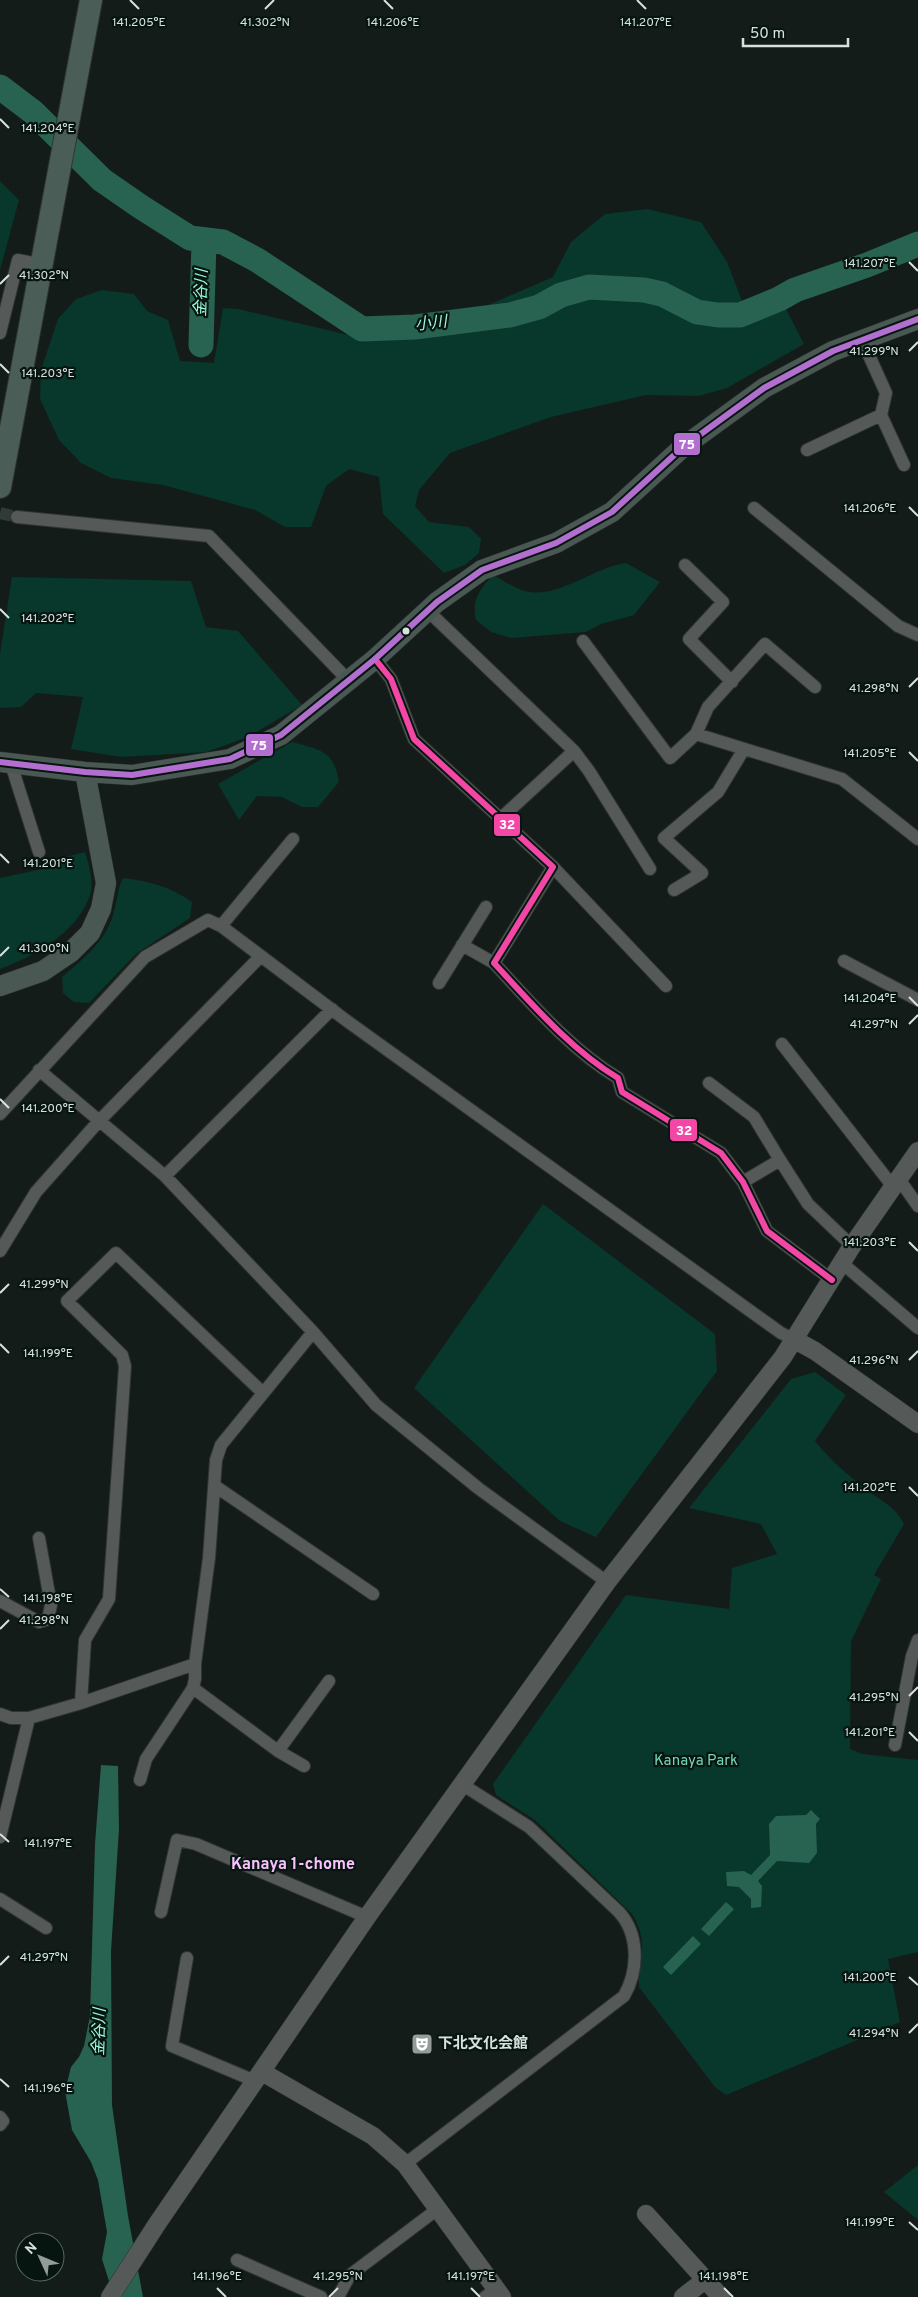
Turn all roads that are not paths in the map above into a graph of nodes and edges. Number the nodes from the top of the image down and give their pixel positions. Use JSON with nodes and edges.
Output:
{"nodes":[{"id":1,"x":91,"y":0,"type":"edge"},
{"id":2,"x":43,"y":265,"type":"junction"},
{"id":3,"x":918,"y":320,"type":"edge"},
{"id":4,"x":0,"y":333,"type":"edge"},
{"id":5,"x":862,"y":340,"type":"junction"},
{"id":6,"x":881,"y":415,"type":"junction"},
{"id":7,"x":807,"y":450,"type":"dead end"},
{"id":8,"x":904,"y":465,"type":"dead end"},
{"id":9,"x":0,"y":487,"type":"edge"},
{"id":10,"x":754,"y":508,"type":"dead end"},
{"id":11,"x":17,"y":517,"type":"tunnel mouth"},
{"id":12,"x":685,"y":565,"type":"dead end"},
{"id":13,"x":428,"y":611,"type":"junction"},
{"id":14,"x":918,"y":635,"type":"edge"},
{"id":15,"x":583,"y":641,"type":"dead end"},
{"id":16,"x":375,"y":659,"type":"junction"},
{"id":17,"x":349,"y":681,"type":"junction"},
{"id":18,"x":732,"y":682,"type":"junction"},
{"id":19,"x":815,"y":687,"type":"dead end"},
{"id":20,"x":696,"y":734,"type":"junction"},
{"id":21,"x":744,"y":749,"type":"junction"},
{"id":22,"x":574,"y":751,"type":"junction"},
{"id":23,"x":6,"y":763,"type":"edge"},
{"id":24,"x":85,"y":772,"type":"junction"},
{"id":25,"x":500,"y":820,"type":"junction"},
{"id":26,"x":293,"y":839,"type":"dead end"},
{"id":27,"x":918,"y":839,"type":"edge"},
{"id":28,"x":39,"y":852,"type":"dead end"},
{"id":29,"x":553,"y":867,"type":"junction"},
{"id":30,"x":650,"y":869,"type":"dead end"},
{"id":31,"x":674,"y":890,"type":"dead end"},
{"id":32,"x":486,"y":907,"type":"dead end"},
{"id":33,"x":221,"y":926,"type":"junction"},
{"id":34,"x":462,"y":945,"type":"junction"},
{"id":35,"x":260,"y":957,"type":"junction"},
{"id":36,"x":844,"y":961,"type":"dead end"},
{"id":37,"x":494,"y":963,"type":"junction"},
{"id":38,"x":438,"y":983,"type":"dead end"},
{"id":39,"x":0,"y":986,"type":"edge"},
{"id":40,"x":666,"y":986,"type":"dead end"},
{"id":41,"x":918,"y":1000,"type":"edge"},
{"id":42,"x":332,"y":1009,"type":"junction"},
{"id":43,"x":782,"y":1044,"type":"dead end"},
{"id":44,"x":39,"y":1070,"type":"junction"},
{"id":45,"x":708,"y":1083,"type":"dead end"},
{"id":46,"x":0,"y":1114,"type":"edge"},
{"id":47,"x":99,"y":1121,"type":"junction"},
{"id":48,"x":918,"y":1151,"type":"edge"},
{"id":49,"x":780,"y":1160,"type":"junction"},
{"id":50,"x":165,"y":1176,"type":"junction"},
{"id":51,"x":743,"y":1182,"type":"junction"},
{"id":52,"x":897,"y":1183,"type":"junction"},
{"id":53,"x":918,"y":1206,"type":"edge"},
{"id":54,"x":852,"y":1246,"type":"junction"},
{"id":55,"x":0,"y":1251,"type":"edge"},
{"id":56,"x":842,"y":1263,"type":"junction"},
{"id":57,"x":832,"y":1280,"type":"junction"},
{"id":58,"x":918,"y":1328,"type":"edge"},
{"id":59,"x":313,"y":1332,"type":"junction"},
{"id":60,"x":794,"y":1340,"type":"junction"},
{"id":61,"x":262,"y":1392,"type":"junction"},
{"id":62,"x":918,"y":1424,"type":"edge"},
{"id":63,"x":215,"y":1486,"type":"junction"},
{"id":64,"x":39,"y":1538,"type":"dead end"},
{"id":65,"x":607,"y":1582,"type":"junction"},
{"id":66,"x":373,"y":1594,"type":"dead end"},
{"id":67,"x":2,"y":1605,"type":"edge"},
{"id":68,"x":918,"y":1640,"type":"edge"},
{"id":69,"x":195,"y":1664,"type":"junction"},
{"id":70,"x":329,"y":1681,"type":"dead end"},
{"id":71,"x":193,"y":1688,"type":"junction"},
{"id":72,"x":81,"y":1703,"type":"junction"},
{"id":73,"x":0,"y":1714,"type":"edge"},
{"id":74,"x":29,"y":1718,"type":"junction"},
{"id":75,"x":895,"y":1745,"type":"dead end"},
{"id":76,"x":278,"y":1750,"type":"junction"},
{"id":77,"x":304,"y":1766,"type":"dead end"},
{"id":78,"x":140,"y":1780,"type":"dead end"},
{"id":79,"x":462,"y":1785,"type":"junction"},
{"id":80,"x":0,"y":1837,"type":"edge"},
{"id":81,"x":0,"y":1900,"type":"edge"},
{"id":82,"x":161,"y":1912,"type":"dead end"},
{"id":83,"x":368,"y":1917,"type":"junction"},
{"id":84,"x":46,"y":1928,"type":"dead end"},
{"id":85,"x":188,"y":1958,"type":"dead end"},
{"id":86,"x":258,"y":2077,"type":"junction"},
{"id":87,"x":0,"y":2117,"type":"edge"},
{"id":88,"x":0,"y":2125,"type":"edge"},
{"id":89,"x":405,"y":2164,"type":"junction"},
{"id":90,"x":439,"y":2208,"type":"junction"},
{"id":91,"x":646,"y":2214,"type":"dead end"},
{"id":92,"x":237,"y":2260,"type":"dead end"},
{"id":93,"x":705,"y":2280,"type":"junction"},
{"id":94,"x":494,"y":2294,"type":"edge"},
{"id":95,"x":110,"y":2297,"type":"edge"},
{"id":96,"x":321,"y":2297,"type":"edge"},
{"id":97,"x":338,"y":2297,"type":"edge"},
{"id":98,"x":683,"y":2297,"type":"edge"},
{"id":99,"x":721,"y":2297,"type":"edge"}],
"edges":[{"from":1,"to":2,"type":"highway"},
{"from":2,"to":4,"type":"street"},
{"from":2,"to":9,"type":"highway"},
{"from":3,"to":5,"type":"main road"},
{"from":5,"to":6,"type":"street"},
{"from":5,"to":13,"type":"main road"},
{"from":6,"to":7,"type":"street"},
{"from":6,"to":8,"type":"street"},
{"from":10,"to":14,"type":"street"},
{"from":11,"to":17,"type":"street"},
{"from":12,"to":18,"type":"street"},
{"from":13,"to":16,"type":"main road"},
{"from":13,"to":22,"type":"street"},
{"from":15,"to":20,"type":"street"},
{"from":16,"to":17,"type":"main road"},
{"from":16,"to":25,"type":"street"},
{"from":17,"to":24,"type":"main road"},
{"from":18,"to":19,"type":"street"},
{"from":18,"to":20,"type":"street"},
{"from":20,"to":21,"type":"street"},
{"from":21,"to":27,"type":"street"},
{"from":21,"to":31,"type":"street"},
{"from":22,"to":25,"type":"street"},
{"from":22,"to":30,"type":"street"},
{"from":23,"to":24,"type":"main road"},
{"from":23,"to":28,"type":"street"},
{"from":24,"to":39,"type":"main road"},
{"from":25,"to":29,"type":"street"},
{"from":26,"to":33,"type":"street"},
{"from":29,"to":37,"type":"street"},
{"from":29,"to":40,"type":"street"},
{"from":32,"to":34,"type":"street"},
{"from":33,"to":35,"type":"street"},
{"from":33,"to":44,"type":"street"},
{"from":34,"to":37,"type":"street"},
{"from":34,"to":38,"type":"street"},
{"from":35,"to":42,"type":"street"},
{"from":35,"to":47,"type":"street"},
{"from":36,"to":41,"type":"street"},
{"from":37,"to":51,"type":"street"},
{"from":42,"to":50,"type":"street"},
{"from":42,"to":60,"type":"street"},
{"from":43,"to":52,"type":"street"},
{"from":44,"to":46,"type":"street"},
{"from":44,"to":47,"type":"street"},
{"from":45,"to":49,"type":"street"},
{"from":47,"to":50,"type":"street"},
{"from":47,"to":55,"type":"street"},
{"from":48,"to":52,"type":"street"},
{"from":49,"to":51,"type":"street"},
{"from":49,"to":54,"type":"street"},
{"from":50,"to":59,"type":"street"},
{"from":51,"to":57,"type":"street"},
{"from":52,"to":53,"type":"street"},
{"from":52,"to":54,"type":"street"},
{"from":54,"to":56,"type":"street"},
{"from":56,"to":57,"type":"street"},
{"from":56,"to":58,"type":"street"},
{"from":57,"to":60,"type":"street"},
{"from":59,"to":61,"type":"street"},
{"from":59,"to":65,"type":"street"},
{"from":60,"to":62,"type":"street"},
{"from":60,"to":65,"type":"street"},
{"from":61,"to":63,"type":"street"},
{"from":61,"to":72,"type":"street"},
{"from":63,"to":66,"type":"street"},
{"from":63,"to":69,"type":"street"},
{"from":64,"to":67,"type":"street"},
{"from":65,"to":79,"type":"street"},
{"from":68,"to":75,"type":"street"},
{"from":69,"to":71,"type":"street"},
{"from":69,"to":72,"type":"street"},
{"from":70,"to":76,"type":"street"},
{"from":71,"to":76,"type":"street"},
{"from":71,"to":78,"type":"street"},
{"from":72,"to":74,"type":"street"},
{"from":73,"to":74,"type":"street"},
{"from":74,"to":80,"type":"street"},
{"from":76,"to":77,"type":"street"},
{"from":79,"to":83,"type":"street"},
{"from":79,"to":89,"type":"street"},
{"from":81,"to":84,"type":"street"},
{"from":82,"to":83,"type":"street"},
{"from":83,"to":86,"type":"street"},
{"from":85,"to":86,"type":"street"},
{"from":86,"to":89,"type":"street"},
{"from":86,"to":95,"type":"street"},
{"from":87,"to":88,"type":"street"},
{"from":89,"to":90,"type":"street"},
{"from":90,"to":94,"type":"street"},
{"from":90,"to":97,"type":"street"},
{"from":91,"to":93,"type":"street"},
{"from":92,"to":96,"type":"street"},
{"from":93,"to":98,"type":"street"},
{"from":93,"to":99,"type":"street"}]}
